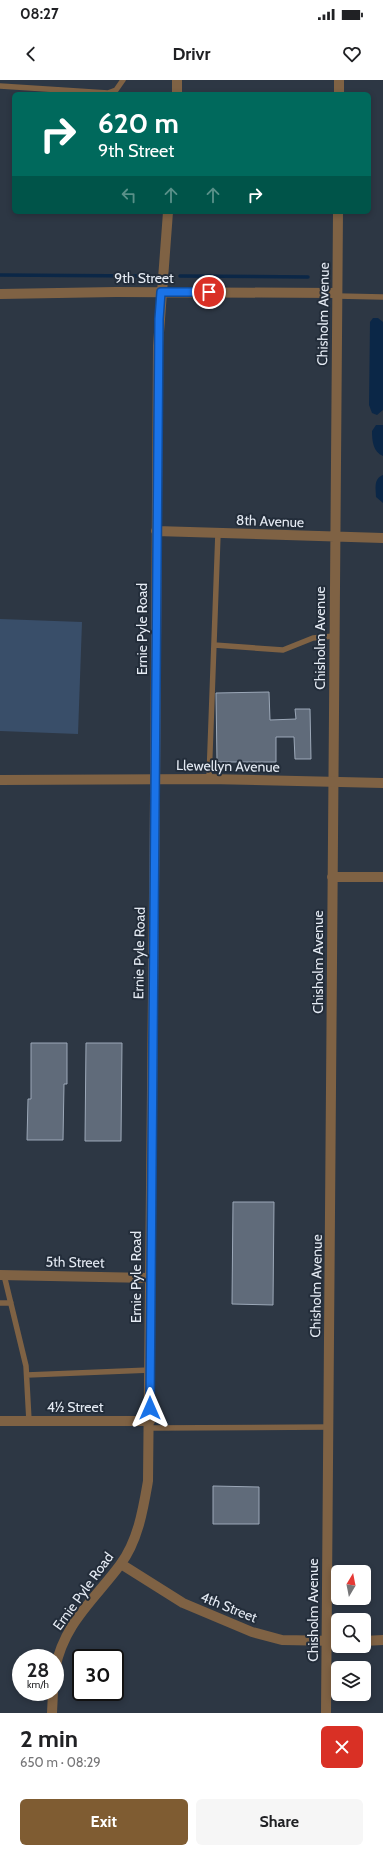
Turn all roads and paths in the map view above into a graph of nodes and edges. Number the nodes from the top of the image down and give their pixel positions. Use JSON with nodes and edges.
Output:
{"nodes":[{"id":1,"x":123,"y":80,"type":"edge"},
{"id":2,"x":178,"y":80,"type":"edge"},
{"id":3,"x":339,"y":80,"type":"edge"},
{"id":4,"x":0,"y":86,"type":"edge"},
{"id":5,"x":177,"y":92,"type":"edge"},
{"id":6,"x":339,"y":92,"type":"edge"},
{"id":7,"x":168,"y":214,"type":"edge"},
{"id":8,"x":338,"y":214,"type":"edge"},
{"id":9,"x":161,"y":292,"type":"junction"},
{"id":10,"x":0,"y":294,"type":"edge"},
{"id":11,"x":337,"y":295,"type":"junction"},
{"id":12,"x":383,"y":297,"type":"edge"},
{"id":13,"x":156,"y":531,"type":"junction"},
{"id":14,"x":218,"y":533,"type":"junction"},
{"id":15,"x":335,"y":537,"type":"junction"},
{"id":16,"x":383,"y":538,"type":"edge"},
{"id":17,"x":334,"y":636,"type":"junction"},
{"id":18,"x":214,"y":644,"type":"junction"},
{"id":19,"x":209,"y":779,"type":"junction"},
{"id":20,"x":0,"y":780,"type":"edge"},
{"id":21,"x":155,"y":780,"type":"junction"},
{"id":22,"x":334,"y":782,"type":"junction"},
{"id":23,"x":383,"y":783,"type":"edge"},
{"id":24,"x":332,"y":877,"type":"junction"},
{"id":25,"x":383,"y":877,"type":"edge"},
{"id":26,"x":2,"y":1275,"type":"edge"},
{"id":27,"x":150,"y":1278,"type":"junction"},
{"id":28,"x":11,"y":1303,"type":"junction"},
{"id":29,"x":0,"y":1304,"type":"edge"},
{"id":30,"x":150,"y":1370,"type":"junction"},
{"id":31,"x":27,"y":1375,"type":"junction"},
{"id":32,"x":0,"y":1420,"type":"edge"},
{"id":33,"x":29,"y":1421,"type":"junction"},
{"id":34,"x":150,"y":1424,"type":"junction"},
{"id":35,"x":328,"y":1427,"type":"junction"},
{"id":36,"x":121,"y":1564,"type":"junction"},
{"id":37,"x":371,"y":1640,"type":"edge"},
{"id":38,"x":383,"y":1640,"type":"edge"},
{"id":39,"x":326,"y":1642,"type":"junction"},
{"id":40,"x":331,"y":1642,"type":"edge"},
{"id":41,"x":61,"y":1649,"type":"edge"},
{"id":42,"x":53,"y":1701,"type":"edge"},
{"id":43,"x":52,"y":1713,"type":"edge"},
{"id":44,"x":326,"y":1713,"type":"edge"}],
"edges":[{"from":1,"to":4,"type":"lane"},
{"from":2,"to":5,"type":"street"},
{"from":3,"to":6,"type":"street"},
{"from":7,"to":9,"type":"street","name":"Ernie Pyle Road"},
{"from":8,"to":11,"type":"street","name":"Chisholm Avenue"},
{"from":9,"to":10,"type":"street","name":"9th Street"},
{"from":9,"to":11,"type":"street","name":"9th Street"},
{"from":9,"to":13,"type":"street","name":"Ernie Pyle Road"},
{"from":11,"to":12,"type":"lane"},
{"from":11,"to":15,"type":"street","name":"Chisholm Avenue"},
{"from":13,"to":14,"type":"street","name":"8th Avenue"},
{"from":13,"to":21,"type":"street","name":"Ernie Pyle Road"},
{"from":14,"to":15,"type":"street","name":"8th Avenue"},
{"from":14,"to":18,"type":"lane"},
{"from":15,"to":16,"type":"street","name":"8th Avenue"},
{"from":15,"to":17,"type":"street","name":"Chisholm Avenue"},
{"from":17,"to":18,"type":"lane"},
{"from":17,"to":22,"type":"street","name":"Chisholm Avenue"},
{"from":18,"to":19,"type":"lane"},
{"from":19,"to":21,"type":"street","name":"Llewellyn Avenue"},
{"from":19,"to":22,"type":"street","name":"Llewellyn Avenue"},
{"from":20,"to":21,"type":"street","name":"Llewellyn Avenue"},
{"from":21,"to":27,"type":"street","name":"Ernie Pyle Road"},
{"from":22,"to":23,"type":"street","name":"Llewellyn Avenue"},
{"from":22,"to":24,"type":"street","name":"Chisholm Avenue"},
{"from":24,"to":25,"type":"street"},
{"from":24,"to":35,"type":"street","name":"Chisholm Avenue"},
{"from":26,"to":27,"type":"street","name":"5th Street"},
{"from":26,"to":28,"type":"lane"},
{"from":27,"to":30,"type":"street","name":"Ernie Pyle Road"},
{"from":28,"to":29,"type":"lane"},
{"from":28,"to":31,"type":"lane"},
{"from":30,"to":31,"type":"lane"},
{"from":30,"to":34,"type":"street","name":"Ernie Pyle Road"},
{"from":31,"to":33,"type":"lane"},
{"from":32,"to":33,"type":"street","name":"4½ Street"},
{"from":33,"to":34,"type":"street","name":"4½ Street"},
{"from":34,"to":35,"type":"lane"},
{"from":34,"to":36,"type":"street","name":"Ernie Pyle Road"},
{"from":35,"to":39,"type":"street","name":"Chisholm Avenue"},
{"from":36,"to":39,"type":"street","name":"4th Street"},
{"from":36,"to":41,"type":"street","name":"Ernie Pyle Road"},
{"from":37,"to":38,"type":"street"},
{"from":39,"to":40,"type":"street","name":"4th Street"},
{"from":39,"to":44,"type":"street","name":"Chisholm Avenue"},
{"from":42,"to":43,"type":"street"}]}
